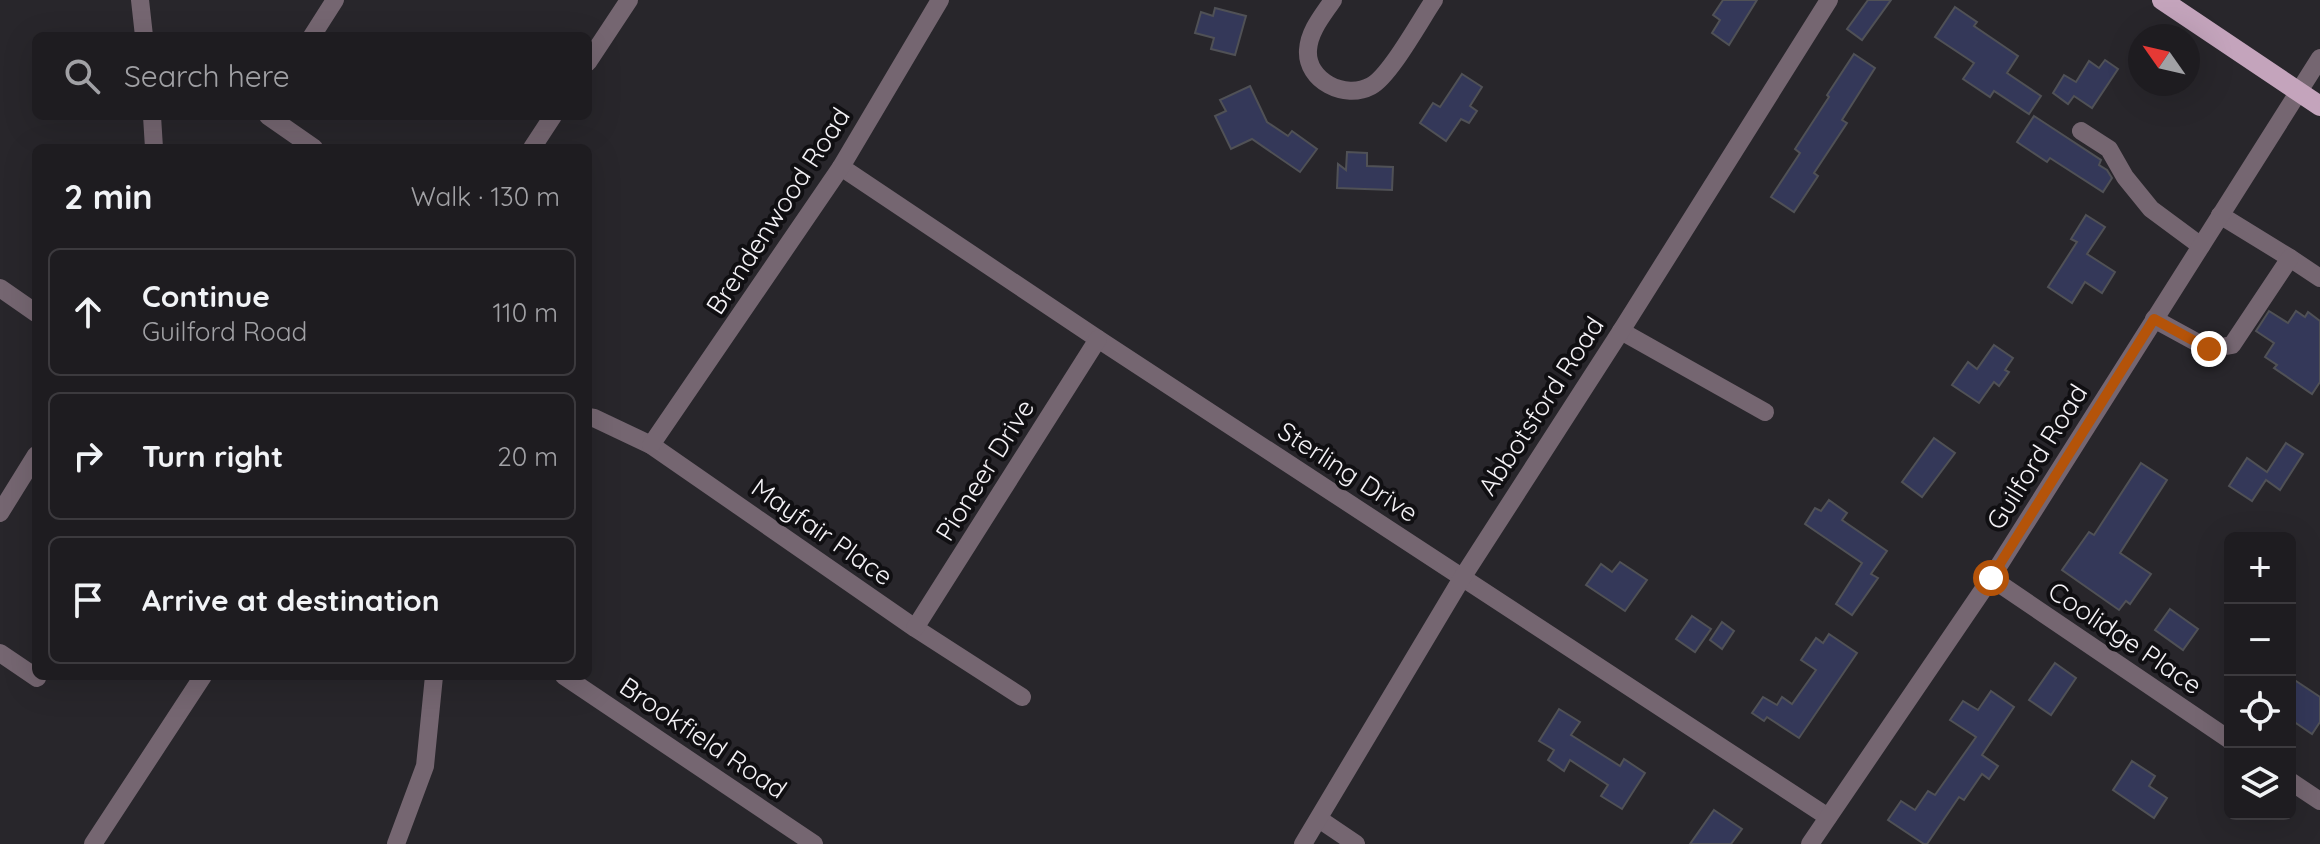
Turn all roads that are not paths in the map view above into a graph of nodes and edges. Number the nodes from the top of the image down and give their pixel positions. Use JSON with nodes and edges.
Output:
{"nodes":[{"id":1,"x":140,"y":0,"type":"edge"},
{"id":2,"x":335,"y":0,"type":"edge"},
{"id":3,"x":629,"y":0,"type":"edge"},
{"id":4,"x":940,"y":0,"type":"edge"},
{"id":5,"x":1333,"y":0,"type":"edge"},
{"id":6,"x":1434,"y":0,"type":"edge"},
{"id":7,"x":1829,"y":0,"type":"edge"},
{"id":8,"x":2162,"y":0,"type":"edge"},
{"id":9,"x":144,"y":32,"type":"edge"},
{"id":10,"x":315,"y":32,"type":"edge"},
{"id":11,"x":592,"y":56,"type":"edge"},
{"id":12,"x":2320,"y":58,"type":"edge"},
{"id":13,"x":2298,"y":91,"type":"junction"},
{"id":14,"x":2320,"y":106,"type":"edge"},
{"id":15,"x":152,"y":120,"type":"edge"},
{"id":16,"x":274,"y":120,"type":"edge"},
{"id":17,"x":550,"y":120,"type":"edge"},
{"id":18,"x":2081,"y":131,"type":"dead end"},
{"id":19,"x":154,"y":144,"type":"edge"},
{"id":20,"x":308,"y":144,"type":"edge"},
{"id":21,"x":535,"y":144,"type":"edge"},
{"id":22,"x":841,"y":167,"type":"junction"},
{"id":23,"x":2220,"y":215,"type":"junction"},
{"id":24,"x":2201,"y":246,"type":"junction"},
{"id":25,"x":2290,"y":258,"type":"junction"},
{"id":26,"x":2320,"y":278,"type":"edge"},
{"id":27,"x":0,"y":288,"type":"edge"},
{"id":28,"x":32,"y":310,"type":"edge"},
{"id":29,"x":2154,"y":319,"type":"junction"},
{"id":30,"x":1621,"y":331,"type":"junction"},
{"id":31,"x":1098,"y":339,"type":"junction"},
{"id":32,"x":1765,"y":412,"type":"dead end"},
{"id":33,"x":592,"y":418,"type":"edge"},
{"id":34,"x":651,"y":445,"type":"junction"},
{"id":35,"x":32,"y":461,"type":"edge"},
{"id":36,"x":0,"y":513,"type":"edge"},
{"id":37,"x":1462,"y":578,"type":"junction"},
{"id":38,"x":1991,"y":578,"type":"junction"},
{"id":39,"x":915,"y":628,"type":"junction"},
{"id":40,"x":0,"y":653,"type":"edge"},
{"id":41,"x":32,"y":675,"type":"edge"},
{"id":42,"x":200,"y":680,"type":"edge"},
{"id":43,"x":434,"y":680,"type":"edge"},
{"id":44,"x":570,"y":680,"type":"edge"},
{"id":45,"x":1022,"y":697,"type":"dead end"},
{"id":46,"x":2224,"y":736,"type":"edge"},
{"id":47,"x":2296,"y":785,"type":"edge"},
{"id":48,"x":2320,"y":801,"type":"edge"},
{"id":49,"x":1828,"y":817,"type":"junction"},
{"id":50,"x":1319,"y":819,"type":"junction"},
{"id":51,"x":93,"y":844,"type":"edge"},
{"id":52,"x":396,"y":844,"type":"edge"},
{"id":53,"x":814,"y":844,"type":"edge"},
{"id":54,"x":1303,"y":844,"type":"edge"},
{"id":55,"x":1356,"y":844,"type":"edge"},
{"id":56,"x":1810,"y":844,"type":"edge"}],
"edges":[{"from":1,"to":9,"type":"street"},
{"from":2,"to":10,"type":"street"},
{"from":3,"to":11,"type":"street"},
{"from":4,"to":22,"type":"street","name":"Brendenwood Road"},
{"from":5,"to":6,"type":"street"},
{"from":7,"to":30,"type":"street","name":"Abbotsford Road"},
{"from":8,"to":13,"type":"main road"},
{"from":12,"to":13,"type":"street","name":"Guilford Road"},
{"from":13,"to":14,"type":"main road"},
{"from":13,"to":23,"type":"street","name":"Guilford Road"},
{"from":15,"to":19,"type":"street"},
{"from":16,"to":20,"type":"street"},
{"from":17,"to":21,"type":"street"},
{"from":18,"to":24,"type":"street"},
{"from":22,"to":31,"type":"street","name":"Sterling Drive"},
{"from":22,"to":34,"type":"street","name":"Brendenwood Road"},
{"from":23,"to":24,"type":"street","name":"Guilford Road"},
{"from":23,"to":25,"type":"street"},
{"from":24,"to":29,"type":"street","name":"Guilford Road"},
{"from":25,"to":26,"type":"street"},
{"from":25,"to":29,"type":"street"},
{"from":27,"to":28,"type":"street"},
{"from":29,"to":38,"type":"street","name":"Guilford Road"},
{"from":30,"to":32,"type":"street"},
{"from":30,"to":37,"type":"street","name":"Abbotsford Road"},
{"from":31,"to":37,"type":"street","name":"Sterling Drive"},
{"from":31,"to":39,"type":"street","name":"Pioneer Drive"},
{"from":33,"to":34,"type":"street","name":"Mayfair Place"},
{"from":34,"to":39,"type":"street","name":"Mayfair Place"},
{"from":35,"to":36,"type":"street"},
{"from":37,"to":49,"type":"street","name":"Sterling Drive"},
{"from":37,"to":50,"type":"street","name":"Abbotsford Road"},
{"from":38,"to":46,"type":"street","name":"Coolidge Place"},
{"from":38,"to":49,"type":"street","name":"Guilford Road"},
{"from":39,"to":45,"type":"street","name":"Mayfair Place"},
{"from":40,"to":41,"type":"street"},
{"from":42,"to":51,"type":"street"},
{"from":43,"to":52,"type":"street"},
{"from":44,"to":53,"type":"street","name":"Brookfield Road"},
{"from":47,"to":48,"type":"street"},
{"from":49,"to":56,"type":"street","name":"Guilford Road"},
{"from":50,"to":54,"type":"street","name":"Abbotsford Road"},
{"from":50,"to":55,"type":"street"}]}
